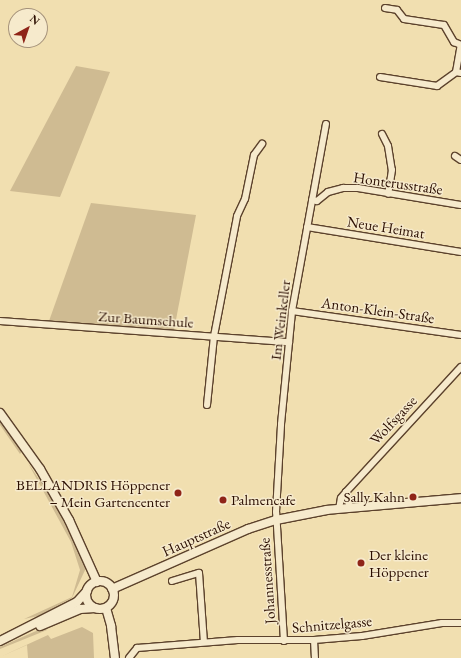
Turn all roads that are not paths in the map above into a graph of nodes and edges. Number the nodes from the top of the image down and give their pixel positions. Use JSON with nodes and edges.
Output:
{"nodes":[{"id":1,"x":385,"y":8,"type":"dead end"},
{"id":2,"x":461,"y":45,"type":"edge"},
{"id":3,"x":459,"y":73,"type":"edge"},
{"id":4,"x":380,"y":77,"type":"dead end"},
{"id":5,"x":326,"y":124,"type":"dead end"},
{"id":6,"x":382,"y":134,"type":"dead end"},
{"id":7,"x":262,"y":144,"type":"dead end"},
{"id":8,"x":455,"y":156,"type":"dead end"},
{"id":9,"x":461,"y":160,"type":"edge"},
{"id":10,"x":388,"y":194,"type":"junction"},
{"id":11,"x":312,"y":200,"type":"junction"},
{"id":12,"x":461,"y":205,"type":"edge"},
{"id":13,"x":307,"y":227,"type":"junction"},
{"id":14,"x":461,"y":252,"type":"edge"},
{"id":15,"x":292,"y":311,"type":"junction"},
{"id":16,"x":0,"y":321,"type":"edge"},
{"id":17,"x":461,"y":335,"type":"edge"},
{"id":18,"x":214,"y":336,"type":"junction"},
{"id":19,"x":289,"y":342,"type":"junction"},
{"id":20,"x":461,"y":367,"type":"edge"},
{"id":21,"x":207,"y":404,"type":"dead end"},
{"id":22,"x":0,"y":413,"type":"edge"},
{"id":23,"x":346,"y":492,"type":"junction"},
{"id":24,"x":461,"y":498,"type":"edge"},
{"id":25,"x":350,"y":508,"type":"junction"},
{"id":26,"x":339,"y":509,"type":"junction"},
{"id":27,"x":276,"y":520,"type":"junction"},
{"id":28,"x":172,"y":581,"type":"dead end"},
{"id":29,"x":97,"y":582,"type":"junction"},
{"id":30,"x":112,"y":589,"type":"junction"},
{"id":31,"x":87,"y":591,"type":"junction"},
{"id":32,"x":95,"y":608,"type":"junction"},
{"id":33,"x":106,"y":608,"type":"junction"},
{"id":34,"x":461,"y":623,"type":"edge"},
{"id":35,"x":4,"y":639,"type":"edge"},
{"id":36,"x":314,"y":640,"type":"junction"},
{"id":37,"x":284,"y":641,"type":"junction"},
{"id":38,"x":204,"y":642,"type":"junction"},
{"id":39,"x":114,"y":658,"type":"edge"},
{"id":40,"x":129,"y":658,"type":"edge"},
{"id":41,"x":315,"y":658,"type":"edge"}],
"edges":[{"from":1,"to":2,"type":"street"},
{"from":2,"to":3,"type":"street"},
{"from":3,"to":4,"type":"street"},
{"from":5,"to":11,"type":"street","name":"Im Weinkeller"},
{"from":6,"to":10,"type":"street"},
{"from":7,"to":18,"type":"street"},
{"from":8,"to":9,"type":"street"},
{"from":10,"to":11,"type":"street","name":"Honterusstraße"},
{"from":10,"to":12,"type":"street","name":"Honterusstraße"},
{"from":11,"to":13,"type":"street","name":"Im Weinkeller"},
{"from":13,"to":14,"type":"street","name":"Neue Heimat"},
{"from":13,"to":15,"type":"street","name":"Im Weinkeller"},
{"from":15,"to":17,"type":"street","name":"Anton-Klein-Straße"},
{"from":15,"to":19,"type":"street","name":"Im Weinkeller"},
{"from":16,"to":18,"type":"street","name":"Zur Baumschule"},
{"from":18,"to":19,"type":"street","name":"Zur Baumschule"},
{"from":18,"to":21,"type":"street"},
{"from":19,"to":27,"type":"street","name":"Im Weinkeller"},
{"from":20,"to":23,"type":"street","name":"Wolfsgasse"},
{"from":22,"to":29,"type":"main road"},
{"from":23,"to":25,"type":"street"},
{"from":23,"to":26,"type":"street","name":"Wolfsgasse"},
{"from":24,"to":25,"type":"main road","name":"Hauptstraße"},
{"from":25,"to":26,"type":"main road","name":"Hauptstraße"},
{"from":26,"to":27,"type":"main road","name":"Hauptstraße"},
{"from":27,"to":30,"type":"main road","name":"Hauptstraße"},
{"from":27,"to":37,"type":"street","name":"Johannesstraße"},
{"from":28,"to":38,"type":"street"},
{"from":29,"to":30,"type":"main road"},
{"from":29,"to":31,"type":"main road"},
{"from":30,"to":33,"type":"main road"},
{"from":31,"to":32,"type":"main road"},
{"from":31,"to":35,"type":"main road"},
{"from":32,"to":33,"type":"main road"},
{"from":32,"to":35,"type":"main road"},
{"from":33,"to":39,"type":"main road"},
{"from":34,"to":36,"type":"street","name":"Schnitzelgasse"},
{"from":36,"to":37,"type":"street","name":"Schnitzelgasse"},
{"from":36,"to":41,"type":"street"},
{"from":37,"to":38,"type":"street","name":"Schnitzelgasse"},
{"from":38,"to":40,"type":"street","name":"Schnitzelgasse"}]}
